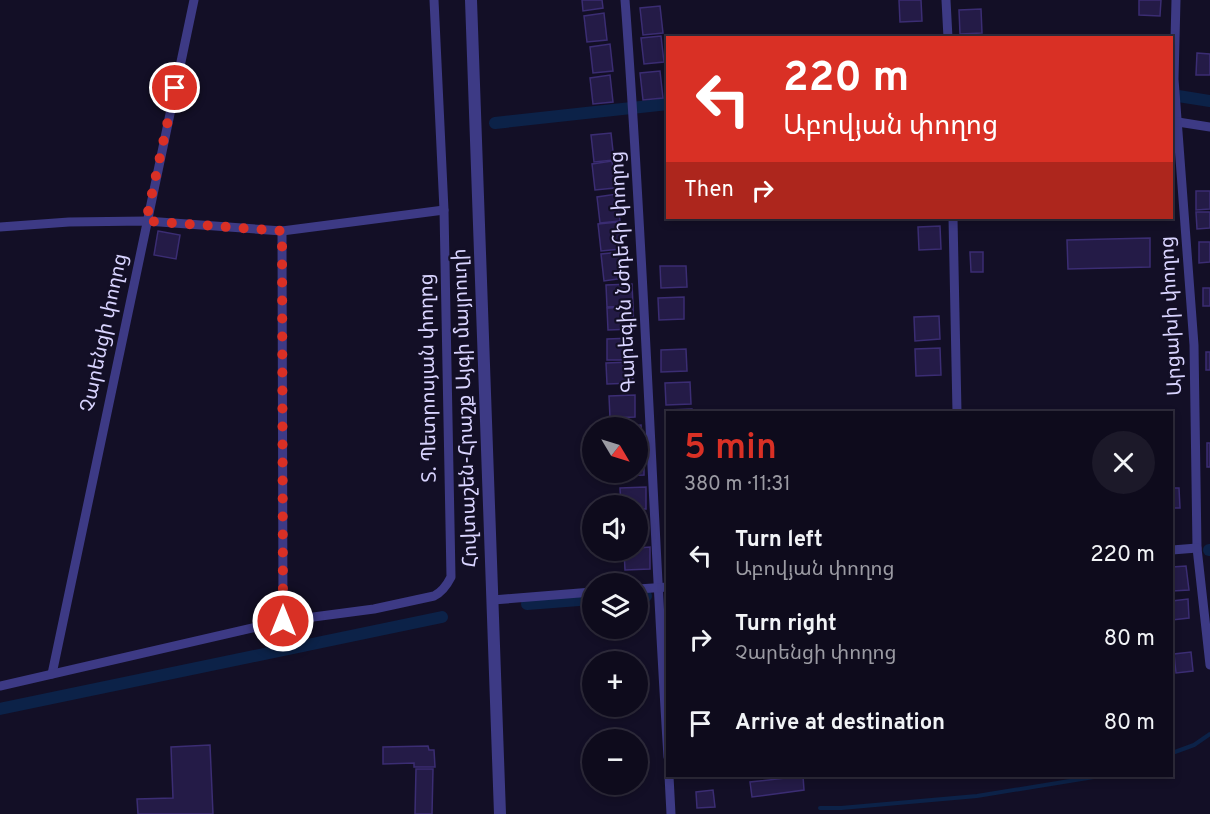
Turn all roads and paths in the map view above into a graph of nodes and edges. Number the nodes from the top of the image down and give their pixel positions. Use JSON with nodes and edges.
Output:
{"nodes":[{"id":1,"x":194,"y":0,"type":"edge"},
{"id":2,"x":434,"y":0,"type":"edge"},
{"id":3,"x":471,"y":0,"type":"edge"},
{"id":4,"x":625,"y":0,"type":"edge"},
{"id":5,"x":946,"y":0,"type":"edge"},
{"id":6,"x":1176,"y":0,"type":"edge"},
{"id":7,"x":948,"y":36,"type":"edge"},
{"id":8,"x":1179,"y":122,"type":"junction"},
{"id":9,"x":1210,"y":127,"type":"edge"},
{"id":10,"x":444,"y":210,"type":"junction"},
{"id":11,"x":953,"y":219,"type":"edge"},
{"id":12,"x":146,"y":221,"type":"junction"},
{"id":13,"x":0,"y":227,"type":"edge"},
{"id":14,"x":282,"y":231,"type":"junction"},
{"id":15,"x":957,"y":411,"type":"edge"},
{"id":16,"x":1197,"y":548,"type":"junction"},
{"id":17,"x":1173,"y":550,"type":"edge"},
{"id":18,"x":657,"y":587,"type":"junction"},
{"id":19,"x":666,"y":587,"type":"edge"},
{"id":20,"x":648,"y":588,"type":"edge"},
{"id":21,"x":582,"y":593,"type":"edge"},
{"id":22,"x":493,"y":600,"type":"junction"},
{"id":23,"x":283,"y":621,"type":"junction"},
{"id":24,"x":1210,"y":665,"type":"edge"},
{"id":25,"x":52,"y":674,"type":"junction"},
{"id":26,"x":0,"y":686,"type":"edge"},
{"id":27,"x":666,"y":726,"type":"edge"},
{"id":28,"x":669,"y":777,"type":"edge"},
{"id":29,"x":500,"y":814,"type":"edge"},
{"id":30,"x":671,"y":814,"type":"edge"}],
"edges":[{"from":1,"to":12,"type":"street","name":"Չարենցի փողոց"},
{"from":2,"to":10,"type":"street","name":"Տ. Պետրոսյան փողոց"},
{"from":3,"to":22,"type":"street","name":"Հովտաշեն-Հրաշք Այգի մայրուղի"},
{"from":4,"to":18,"type":"street","name":"Գարեգին Նժդեհի փողոց"},
{"from":5,"to":7,"type":"street"},
{"from":6,"to":8,"type":"street","name":"Արցախի փողոց"},
{"from":8,"to":9,"type":"street"},
{"from":8,"to":16,"type":"street","name":"Արցախի փողոց"},
{"from":10,"to":14,"type":"street"},
{"from":10,"to":23,"type":"street","name":"Տ. Պետրոսյան փողոց"},
{"from":11,"to":15,"type":"street"},
{"from":12,"to":13,"type":"street"},
{"from":12,"to":14,"type":"street"},
{"from":12,"to":25,"type":"street","name":"Չարենցի փողոց"},
{"from":14,"to":23,"type":"street"},
{"from":16,"to":17,"type":"street"},
{"from":16,"to":24,"type":"street","name":"Արցախի փողոց"},
{"from":18,"to":19,"type":"street"},
{"from":18,"to":20,"type":"street"},
{"from":18,"to":27,"type":"street","name":"Գարեգին Նժդեհի փողոց"},
{"from":21,"to":22,"type":"street"},
{"from":22,"to":29,"type":"street","name":"Հովտաշեն-Հրաշք Այգի մայրուղի"},
{"from":23,"to":25,"type":"street","name":"Տ. Պետրոսյան փողոց"},
{"from":25,"to":26,"type":"street","name":"Տ. Պետրոսյան փողոց"},
{"from":28,"to":30,"type":"street"}]}
